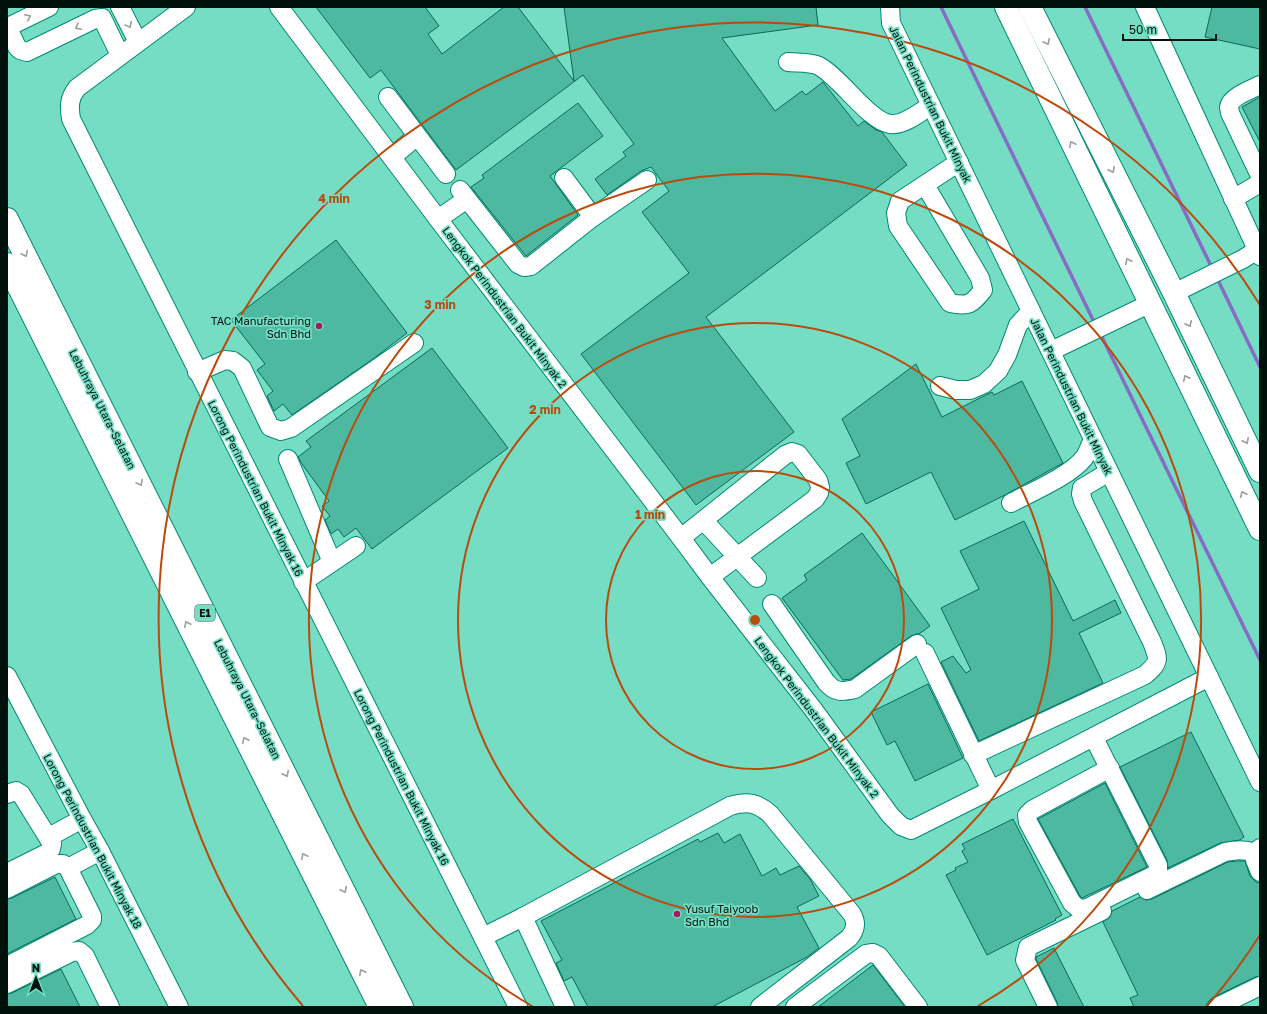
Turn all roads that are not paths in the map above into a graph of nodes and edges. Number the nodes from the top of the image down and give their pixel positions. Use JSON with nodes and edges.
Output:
{"nodes":[{"id":1,"x":49,"y":7,"type":"edge"},
{"id":2,"x":120,"y":7,"type":"edge"},
{"id":3,"x":186,"y":7,"type":"edge"},
{"id":4,"x":279,"y":7,"type":"edge"},
{"id":5,"x":890,"y":7,"type":"edge"},
{"id":6,"x":1006,"y":7,"type":"edge"},
{"id":7,"x":1030,"y":7,"type":"edge"},
{"id":8,"x":1145,"y":7,"type":"edge"},
{"id":9,"x":102,"y":13,"type":"edge"},
{"id":10,"x":7,"y":26,"type":"edge"},
{"id":11,"x":138,"y":42,"type":"junction"},
{"id":12,"x":120,"y":55,"type":"junction"},
{"id":13,"x":788,"y":62,"type":"dead end"},
{"id":14,"x":1260,"y":85,"type":"edge"},
{"id":15,"x":388,"y":97,"type":"dead end"},
{"id":16,"x":931,"y":105,"type":"junction"},
{"id":17,"x":417,"y":136,"type":"junction"},
{"id":18,"x":392,"y":157,"type":"junction"},
{"id":19,"x":959,"y":162,"type":"junction"},
{"id":20,"x":446,"y":174,"type":"dead end"},
{"id":21,"x":1260,"y":176,"type":"edge"},
{"id":22,"x":564,"y":178,"type":"dead end"},
{"id":23,"x":648,"y":180,"type":"dead end"},
{"id":24,"x":1260,"y":183,"type":"edge"},
{"id":25,"x":925,"y":185,"type":"junction"},
{"id":26,"x":1233,"y":199,"type":"junction"},
{"id":27,"x":593,"y":217,"type":"junction"},
{"id":28,"x":7,"y":219,"type":"edge"},
{"id":29,"x":438,"y":219,"type":"junction"},
{"id":30,"x":1253,"y":255,"type":"edge"},
{"id":31,"x":7,"y":264,"type":"edge"},
{"id":32,"x":1180,"y":290,"type":"junction"},
{"id":33,"x":1144,"y":307,"type":"junction"},
{"id":34,"x":1031,"y":311,"type":"junction"},
{"id":35,"x":414,"y":343,"type":"dead end"},
{"id":36,"x":1057,"y":348,"type":"junction"},
{"id":37,"x":197,"y":372,"type":"junction"},
{"id":38,"x":940,"y":386,"type":"dead end"},
{"id":39,"x":1093,"y":439,"type":"junction"},
{"id":40,"x":288,"y":459,"type":"dead end"},
{"id":41,"x":1260,"y":471,"type":"edge"},
{"id":42,"x":1109,"y":472,"type":"junction"},
{"id":43,"x":1011,"y":503,"type":"dead end"},
{"id":44,"x":704,"y":521,"type":"junction"},
{"id":45,"x":1260,"y":529,"type":"edge"},
{"id":46,"x":682,"y":538,"type":"junction"},
{"id":47,"x":356,"y":546,"type":"dead end"},
{"id":48,"x":737,"y":556,"type":"junction"},
{"id":49,"x":332,"y":562,"type":"junction"},
{"id":50,"x":710,"y":577,"type":"junction"},
{"id":51,"x":757,"y":578,"type":"dead end"},
{"id":52,"x":303,"y":582,"type":"junction"},
{"id":53,"x":772,"y":604,"type":"dead end"},
{"id":54,"x":7,"y":676,"type":"edge"},
{"id":55,"x":1209,"y":677,"type":"junction"},
{"id":56,"x":832,"y":688,"type":"junction"},
{"id":57,"x":813,"y":709,"type":"junction"},
{"id":58,"x":1094,"y":738,"type":"junction"},
{"id":59,"x":973,"y":754,"type":"junction"},
{"id":60,"x":1110,"y":768,"type":"junction"},
{"id":61,"x":1260,"y":782,"type":"edge"},
{"id":62,"x":991,"y":790,"type":"junction"},
{"id":63,"x":7,"y":794,"type":"edge"},
{"id":64,"x":82,"y":819,"type":"junction"},
{"id":65,"x":49,"y":837,"type":"junction"},
{"id":66,"x":1257,"y":850,"type":"edge"},
{"id":67,"x":100,"y":851,"type":"junction"},
{"id":68,"x":68,"y":868,"type":"junction"},
{"id":69,"x":1260,"y":872,"type":"edge"},
{"id":70,"x":7,"y":873,"type":"edge"},
{"id":71,"x":7,"y":889,"type":"edge"},
{"id":72,"x":523,"y":917,"type":"junction"},
{"id":73,"x":483,"y":937,"type":"junction"},
{"id":74,"x":7,"y":966,"type":"edge"},
{"id":75,"x":7,"y":984,"type":"edge"},
{"id":76,"x":1260,"y":986,"type":"edge"},
{"id":77,"x":110,"y":1007,"type":"edge"},
{"id":78,"x":179,"y":1007,"type":"edge"},
{"id":79,"x":380,"y":1007,"type":"edge"},
{"id":80,"x":402,"y":1007,"type":"edge"},
{"id":81,"x":518,"y":1007,"type":"edge"},
{"id":82,"x":565,"y":1007,"type":"edge"},
{"id":83,"x":760,"y":1007,"type":"edge"},
{"id":84,"x":795,"y":1007,"type":"edge"},
{"id":85,"x":918,"y":1007,"type":"edge"},
{"id":86,"x":1048,"y":1007,"type":"edge"},
{"id":87,"x":1217,"y":1007,"type":"edge"}],
"edges":[{"from":10,"to":1,"type":"street","one_way":true},
{"from":2,"to":11,"type":"street","one_way":true},
{"from":3,"to":11,"type":"street","name":"Lorong Perindustrian Bukit Minyak 16"},
{"from":4,"to":18,"type":"street","name":"Lengkok Perindustrian Bukit Minyak 2"},
{"from":5,"to":16,"type":"street","name":"Jalan Perindustrian Bukit Minyak"},
{"from":33,"to":6,"type":"main road","one_way":true},
{"from":7,"to":32,"type":"main road","one_way":true},
{"from":8,"to":26,"type":"street"},
{"from":9,"to":10,"type":"street","one_way":true},
{"from":9,"to":12,"type":"street"},
{"from":11,"to":12,"type":"street","name":"Lorong Perindustrian Bukit Minyak 16"},
{"from":12,"to":37,"type":"street","name":"Lorong Perindustrian Bukit Minyak 16"},
{"from":13,"to":16,"type":"street"},
{"from":14,"to":21,"type":"street"},
{"from":15,"to":17,"type":"street"},
{"from":16,"to":19,"type":"street","name":"Jalan Perindustrian Bukit Minyak"},
{"from":17,"to":18,"type":"street"},
{"from":17,"to":20,"type":"street"},
{"from":18,"to":29,"type":"street","name":"Lengkok Perindustrian Bukit Minyak 2"},
{"from":19,"to":25,"type":"street"},
{"from":19,"to":34,"type":"street","name":"Jalan Perindustrian Bukit Minyak"},
{"from":22,"to":27,"type":"street"},
{"from":23,"to":27,"type":"street"},
{"from":24,"to":26,"type":"street"},
{"from":25,"to":25,"type":"street"},
{"from":26,"to":30,"type":"street"},
{"from":27,"to":29,"type":"street"},
{"from":28,"to":80,"type":"main road","name":"Lebuhraya Utara–Selatan","number":"E1","one_way":true},
{"from":29,"to":46,"type":"street","name":"Lengkok Perindustrian Bukit Minyak 2"},
{"from":30,"to":32,"type":"street"},
{"from":79,"to":31,"type":"main road","name":"Lebuhraya Utara–Selatan","number":"E1","one_way":true},
{"from":32,"to":41,"type":"main road","one_way":true},
{"from":33,"to":36,"type":"street"},
{"from":45,"to":33,"type":"main road","one_way":true},
{"from":34,"to":36,"type":"street","name":"Jalan Perindustrian Bukit Minyak"},
{"from":34,"to":38,"type":"street"},
{"from":35,"to":37,"type":"street"},
{"from":36,"to":39,"type":"street","name":"Jalan Perindustrian Bukit Minyak"},
{"from":37,"to":52,"type":"street","name":"Lorong Perindustrian Bukit Minyak 16"},
{"from":39,"to":42,"type":"street","name":"Jalan Perindustrian Bukit Minyak"},
{"from":39,"to":43,"type":"street"},
{"from":40,"to":49,"type":"street"},
{"from":42,"to":55,"type":"street","name":"Jalan Perindustrian Bukit Minyak"},
{"from":42,"to":59,"type":"street"},
{"from":44,"to":46,"type":"street"},
{"from":44,"to":48,"type":"street"},
{"from":44,"to":48,"type":"street"},
{"from":46,"to":50,"type":"street","name":"Lengkok Perindustrian Bukit Minyak 2"},
{"from":47,"to":49,"type":"street"},
{"from":48,"to":50,"type":"street"},
{"from":48,"to":51,"type":"street"},
{"from":49,"to":52,"type":"street"},
{"from":50,"to":57,"type":"street","name":"Lengkok Perindustrian Bukit Minyak 2"},
{"from":52,"to":73,"type":"street","name":"Lorong Perindustrian Bukit Minyak 16"},
{"from":53,"to":56,"type":"street"},
{"from":54,"to":64,"type":"street","name":"Lorong Perindustrian Bukit Minyak 18"},
{"from":55,"to":58,"type":"street","name":"Lengkok Perindustrian Bukit Minyak 2"},
{"from":55,"to":61,"type":"street","name":"Jalan Perindustrian Bukit Minyak"},
{"from":56,"to":57,"type":"street"},
{"from":56,"to":59,"type":"street"},
{"from":57,"to":62,"type":"street","name":"Lengkok Perindustrian Bukit Minyak 2"},
{"from":58,"to":60,"type":"street"},
{"from":58,"to":62,"type":"street","name":"Lengkok Perindustrian Bukit Minyak 2"},
{"from":59,"to":62,"type":"street"},
{"from":60,"to":60,"type":"street"},
{"from":63,"to":65,"type":"street"},
{"from":64,"to":65,"type":"street"},
{"from":64,"to":67,"type":"street","name":"Lorong Perindustrian Bukit Minyak 18"},
{"from":65,"to":70,"type":"street"},
{"from":66,"to":69,"type":"street"},
{"from":66,"to":86,"type":"street"},
{"from":67,"to":68,"type":"street"},
{"from":67,"to":78,"type":"street","name":"Lorong Perindustrian Bukit Minyak 18"},
{"from":68,"to":71,"type":"street"},
{"from":68,"to":74,"type":"street"},
{"from":72,"to":73,"type":"street"},
{"from":72,"to":82,"type":"street"},
{"from":72,"to":83,"type":"street"},
{"from":73,"to":81,"type":"street","name":"Lorong Perindustrian Bukit Minyak 16"},
{"from":75,"to":77,"type":"street"},
{"from":76,"to":87,"type":"street"},
{"from":84,"to":85,"type":"street"}]}
